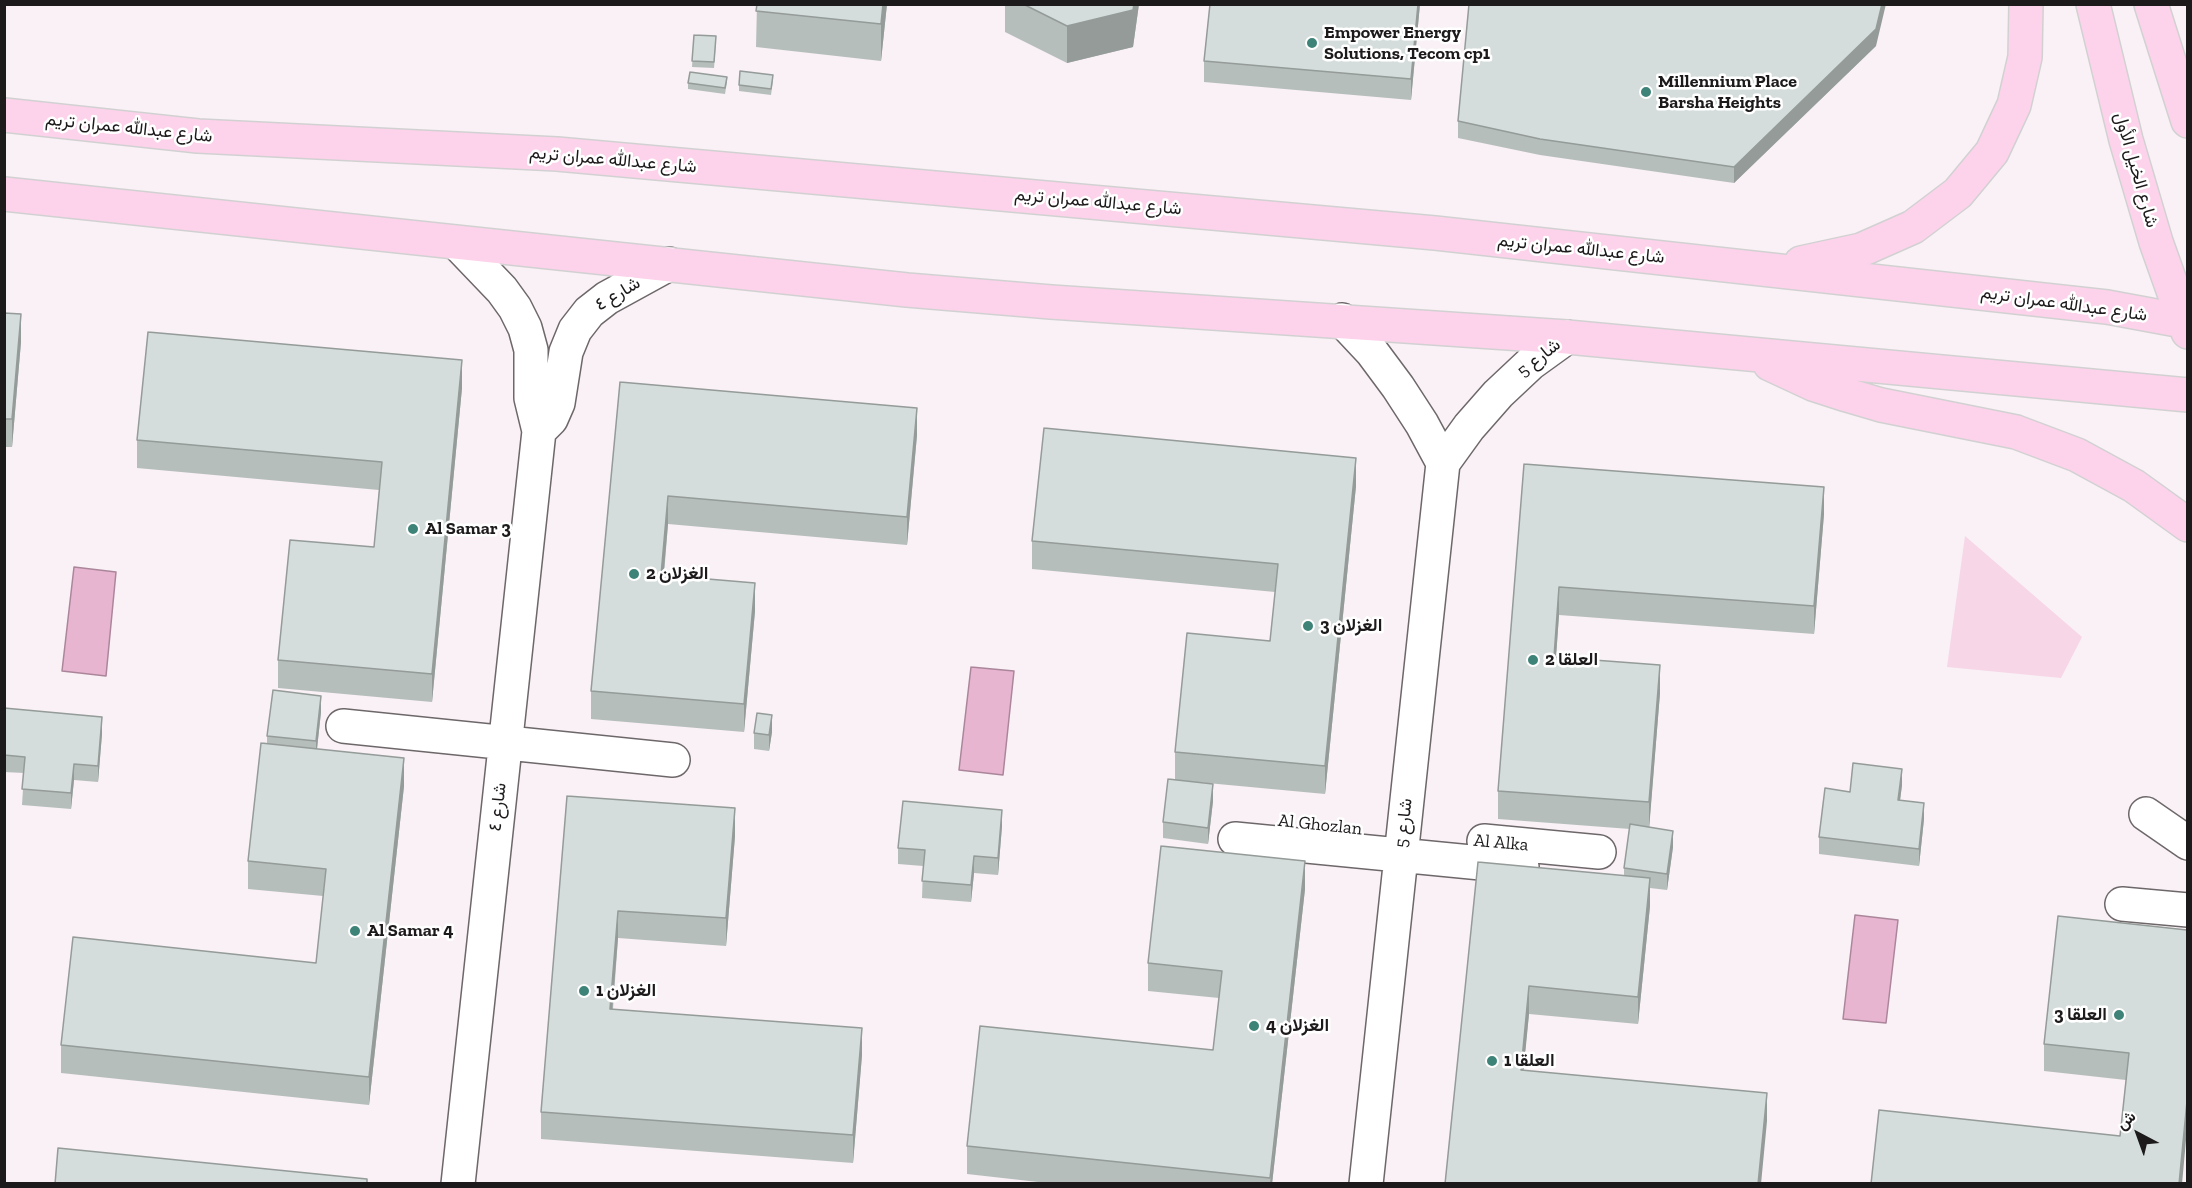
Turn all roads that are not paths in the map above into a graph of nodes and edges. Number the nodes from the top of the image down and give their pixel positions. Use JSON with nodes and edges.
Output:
{"nodes":[{"id":1,"x":2026,"y":4,"type":"edge"},
{"id":2,"x":2093,"y":4,"type":"edge"},
{"id":3,"x":2151,"y":4,"type":"edge"},
{"id":4,"x":4,"y":115,"type":"edge"},
{"id":5,"x":2187,"y":121,"type":"edge"},
{"id":6,"x":4,"y":194,"type":"edge"},
{"id":7,"x":457,"y":243,"type":"junction"},
{"id":8,"x":669,"y":264,"type":"junction"},
{"id":9,"x":1772,"y":269,"type":"junction"},
{"id":10,"x":1342,"y":320,"type":"junction"},
{"id":11,"x":2186,"y":329,"type":"edge"},
{"id":12,"x":1567,"y":337,"type":"junction"},
{"id":13,"x":1750,"y":354,"type":"junction"},
{"id":14,"x":2187,"y":395,"type":"edge"},
{"id":15,"x":539,"y":431,"type":"junction"},
{"id":16,"x":1443,"y":463,"type":"junction"},
{"id":17,"x":2187,"y":525,"type":"edge"},
{"id":18,"x":342,"y":737,"type":"dead end"},
{"id":19,"x":504,"y":754,"type":"junction"},
{"id":20,"x":672,"y":772,"type":"dead end"},
{"id":21,"x":2146,"y":814,"type":"dead end"},
{"id":22,"x":1236,"y":828,"type":"dead end"},
{"id":23,"x":2187,"y":843,"type":"edge"},
{"id":24,"x":1402,"y":845,"type":"junction"},
{"id":25,"x":1598,"y":863,"type":"dead end"},
{"id":26,"x":2187,"y":910,"type":"edge"},
{"id":27,"x":2187,"y":930,"type":"edge"},
{"id":28,"x":458,"y":1184,"type":"edge"},
{"id":29,"x":1366,"y":1184,"type":"edge"}],
"edges":[{"from":1,"to":9,"type":"main road"},
{"from":2,"to":11,"type":"main road","name":"شارع الخيل الأول"},
{"from":3,"to":5,"type":"main road"},
{"from":4,"to":9,"type":"main road","name":"شارع عبدالله عمران تريم"},
{"from":6,"to":7,"type":"main road"},
{"from":7,"to":8,"type":"main road"},
{"from":7,"to":15,"type":"street","name":"شارع ٤"},
{"from":8,"to":10,"type":"main road"},
{"from":8,"to":15,"type":"street","name":"شارع ٤"},
{"from":9,"to":11,"type":"main road","name":"شارع عبدالله عمران تريم"},
{"from":10,"to":12,"type":"main road"},
{"from":10,"to":16,"type":"street"},
{"from":12,"to":13,"type":"main road"},
{"from":12,"to":16,"type":"street","name":"شارع 5"},
{"from":13,"to":14,"type":"main road"},
{"from":13,"to":17,"type":"main road"},
{"from":15,"to":19,"type":"street","name":"شارع ٤"},
{"from":16,"to":24,"type":"street","name":"شارع 5"},
{"from":18,"to":19,"type":"street"},
{"from":19,"to":20,"type":"street"},
{"from":19,"to":28,"type":"street","name":"شارع ٤"},
{"from":21,"to":23,"type":"street"},
{"from":22,"to":24,"type":"street","name":"Al Ghozlan"},
{"from":24,"to":25,"type":"street","name":"Al Alka"},
{"from":24,"to":29,"type":"street","name":"شارع 5"},
{"from":26,"to":27,"type":"street"}]}
